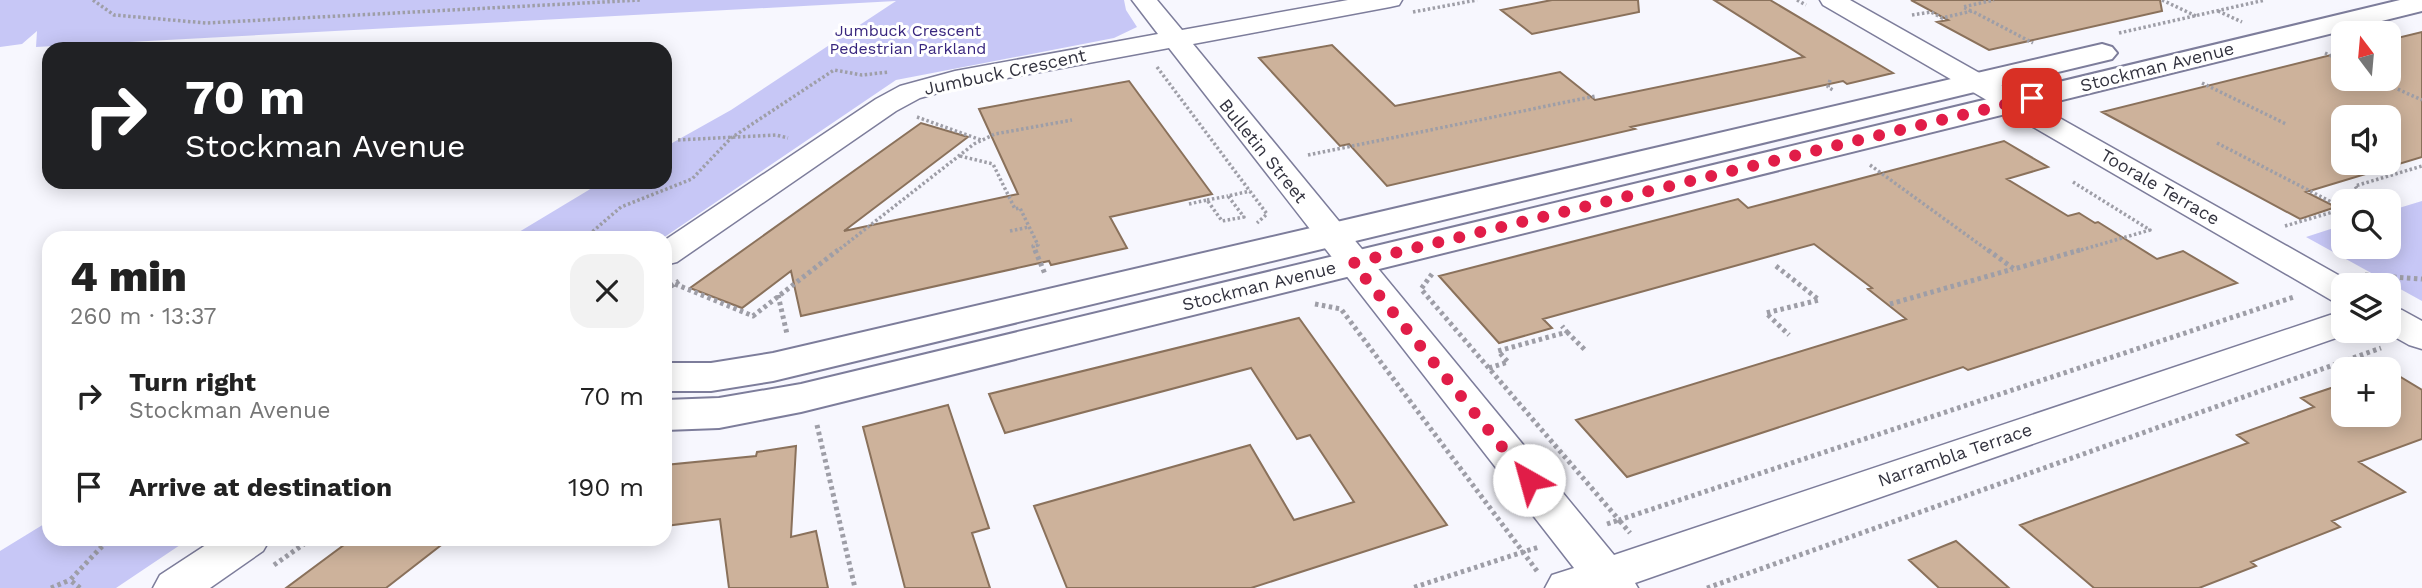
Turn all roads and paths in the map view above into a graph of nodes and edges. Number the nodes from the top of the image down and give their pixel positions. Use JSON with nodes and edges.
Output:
{"nodes":[{"id":1,"x":93,"y":0,"type":"edge"},
{"id":2,"x":641,"y":0,"type":"edge"},
{"id":3,"x":1144,"y":0,"type":"edge"},
{"id":4,"x":1477,"y":0,"type":"edge"},
{"id":5,"x":1832,"y":0,"type":"edge"},
{"id":6,"x":1994,"y":0,"type":"edge"},
{"id":7,"x":2162,"y":0,"type":"edge"},
{"id":8,"x":2264,"y":0,"type":"edge"},
{"id":9,"x":2329,"y":0,"type":"edge"},
{"id":10,"x":2422,"y":3,"type":"edge"},
{"id":11,"x":1397,"y":7,"type":"edge"},
{"id":12,"x":1972,"y":11,"type":"junction"},
{"id":13,"x":1908,"y":15,"type":"dead end"},
{"id":14,"x":2196,"y":16,"type":"junction"},
{"id":15,"x":2114,"y":34,"type":"dead end"},
{"id":16,"x":2034,"y":43,"type":"dead end"},
{"id":17,"x":1163,"y":50,"type":"junction"},
{"id":18,"x":902,"y":68,"type":"dead end"},
{"id":19,"x":1977,"y":83,"type":"junction"},
{"id":20,"x":2201,"y":83,"type":"dead end"},
{"id":21,"x":2401,"y":91,"type":"edge"},
{"id":22,"x":1596,"y":96,"type":"dead end"},
{"id":23,"x":2422,"y":100,"type":"edge"},
{"id":24,"x":2012,"y":103,"type":"junction"},
{"id":25,"x":921,"y":111,"type":"dead end"},
{"id":26,"x":1072,"y":120,"type":"dead end"},
{"id":27,"x":2286,"y":124,"type":"dead end"},
{"id":28,"x":730,"y":138,"type":"junction"},
{"id":29,"x":981,"y":140,"type":"junction"},
{"id":30,"x":678,"y":141,"type":"dead end"},
{"id":31,"x":2217,"y":143,"type":"dead end"},
{"id":32,"x":1300,"y":145,"type":"dead end"},
{"id":33,"x":821,"y":149,"type":"junction"},
{"id":34,"x":957,"y":155,"type":"junction"},
{"id":35,"x":1308,"y":155,"type":"junction"},
{"id":36,"x":1860,"y":159,"type":"dead end"},
{"id":37,"x":1317,"y":165,"type":"dead end"},
{"id":38,"x":2422,"y":166,"type":"edge"},
{"id":39,"x":2073,"y":182,"type":"dead end"},
{"id":40,"x":672,"y":187,"type":"edge"},
{"id":41,"x":667,"y":189,"type":"edge"},
{"id":42,"x":2357,"y":189,"type":"edge"},
{"id":43,"x":1250,"y":191,"type":"junction"},
{"id":44,"x":1228,"y":195,"type":"junction"},
{"id":45,"x":1207,"y":200,"type":"junction"},
{"id":46,"x":2331,"y":203,"type":"edge"},
{"id":47,"x":1189,"y":204,"type":"dead end"},
{"id":48,"x":2331,"y":213,"type":"edge"},
{"id":49,"x":1029,"y":227,"type":"junction"},
{"id":50,"x":1251,"y":229,"type":"dead end"},
{"id":51,"x":2278,"y":229,"type":"dead end"},
{"id":52,"x":593,"y":231,"type":"edge"},
{"id":53,"x":1010,"y":231,"type":"dead end"},
{"id":54,"x":1342,"y":249,"type":"junction"},
{"id":55,"x":672,"y":250,"type":"edge"},
{"id":56,"x":1439,"y":264,"type":"dead end"},
{"id":57,"x":1776,"y":266,"type":"dead end"},
{"id":58,"x":2014,"y":268,"type":"junction"},
{"id":59,"x":685,"y":276,"type":"dead end"},
{"id":60,"x":1048,"y":282,"type":"dead end"},
{"id":61,"x":674,"y":284,"type":"joint"},
{"id":62,"x":2331,"y":285,"type":"edge"},
{"id":63,"x":2287,"y":288,"type":"dead end"},
{"id":64,"x":778,"y":295,"type":"junction"},
{"id":65,"x":1306,"y":302,"type":"dead end"},
{"id":66,"x":1890,"y":304,"type":"dead end"},
{"id":67,"x":1562,"y":326,"type":"dead end"},
{"id":68,"x":2331,"y":327,"type":"edge"},
{"id":69,"x":1567,"y":332,"type":"junction"},
{"id":70,"x":2401,"y":334,"type":"edge"},
{"id":71,"x":1789,"y":335,"type":"dead end"},
{"id":72,"x":2422,"y":337,"type":"edge"},
{"id":73,"x":790,"y":343,"type":"dead end"},
{"id":74,"x":2358,"y":343,"type":"edge"},
{"id":75,"x":1586,"y":351,"type":"dead end"},
{"id":76,"x":1489,"y":368,"type":"junction"},
{"id":77,"x":672,"y":377,"type":"edge"},
{"id":78,"x":811,"y":396,"type":"junction"},
{"id":79,"x":672,"y":415,"type":"edge"},
{"id":80,"x":102,"y":546,"type":"edge"},
{"id":81,"x":238,"y":546,"type":"edge"},
{"id":82,"x":70,"y":580,"type":"junction"},
{"id":83,"x":1596,"y":584,"type":"edge"},
{"id":84,"x":51,"y":588,"type":"edge"},
{"id":85,"x":80,"y":588,"type":"edge"},
{"id":86,"x":176,"y":588,"type":"edge"},
{"id":87,"x":855,"y":588,"type":"edge"},
{"id":88,"x":1412,"y":588,"type":"edge"},
{"id":89,"x":1707,"y":588,"type":"edge"}],
"edges":[{"from":1,"to":2,"type":"path"},
{"from":3,"to":17,"type":"street","name":"Bulletin Street"},
{"from":4,"to":11,"type":"path"},
{"from":5,"to":19,"type":"street","name":"Toorale Terrace"},
{"from":6,"to":12,"type":"path"},
{"from":7,"to":14,"type":"path"},
{"from":8,"to":14,"type":"path"},
{"from":9,"to":19,"type":"street","name":"Stockman Avenue"},
{"from":10,"to":24,"type":"street","name":"Stockman Avenue"},
{"from":11,"to":17,"type":"street","name":"Jumbuck Crescent"},
{"from":12,"to":13,"type":"path"},
{"from":12,"to":16,"type":"path"},
{"from":14,"to":15,"type":"path"},
{"from":17,"to":33,"type":"street","name":"Jumbuck Crescent"},
{"from":17,"to":43,"type":"path"},
{"from":17,"to":54,"type":"street","name":"Bulletin Street"},
{"from":18,"to":28,"type":"path"},
{"from":19,"to":24,"type":"street","name":"Toorale Terrace"},
{"from":19,"to":54,"type":"street","name":"Stockman Avenue"},
{"from":20,"to":27,"type":"path"},
{"from":21,"to":23,"type":"path"},
{"from":22,"to":35,"type":"path"},
{"from":24,"to":54,"type":"street","name":"Stockman Avenue"},
{"from":24,"to":62,"type":"street","name":"Toorale Terrace"},
{"from":25,"to":29,"type":"path"},
{"from":26,"to":29,"type":"path"},
{"from":28,"to":30,"type":"path"},
{"from":28,"to":33,"type":"path"},
{"from":28,"to":40,"type":"path"},
{"from":29,"to":34,"type":"path"},
{"from":31,"to":46,"type":"path"},
{"from":32,"to":35,"type":"path"},
{"from":33,"to":55,"type":"street","name":"Jumbuck Crescent"},
{"from":34,"to":49,"type":"path"},
{"from":34,"to":64,"type":"path"},
{"from":35,"to":37,"type":"path"},
{"from":36,"to":58,"type":"path"},
{"from":38,"to":42,"type":"path"},
{"from":39,"to":58,"type":"path"},
{"from":41,"to":52,"type":"path"},
{"from":43,"to":44,"type":"path"},
{"from":43,"to":50,"type":"path"},
{"from":44,"to":45,"type":"path"},
{"from":44,"to":45,"type":"path"},
{"from":45,"to":47,"type":"path"},
{"from":48,"to":51,"type":"path"},
{"from":49,"to":53,"type":"path"},
{"from":49,"to":60,"type":"path"},
{"from":54,"to":77,"type":"street","name":"Stockman Avenue"},
{"from":54,"to":78,"type":"street","name":"Stockman Avenue"},
{"from":54,"to":83,"type":"street","name":"Bulletin Street"},
{"from":56,"to":76,"type":"path"},
{"from":57,"to":71,"type":"path"},
{"from":58,"to":66,"type":"path"},
{"from":59,"to":61,"type":"path"},
{"from":61,"to":64,"type":"path"},
{"from":63,"to":76,"type":"path"},
{"from":64,"to":73,"type":"path"},
{"from":65,"to":88,"type":"path"},
{"from":67,"to":69,"type":"path"},
{"from":68,"to":83,"type":"street","name":"Narrambla Terrace"},
{"from":69,"to":75,"type":"path"},
{"from":69,"to":76,"type":"path"},
{"from":70,"to":72,"type":"street"},
{"from":74,"to":89,"type":"path"},
{"from":78,"to":79,"type":"street","name":"Stockman Avenue"},
{"from":78,"to":87,"type":"path"},
{"from":80,"to":82,"type":"path"},
{"from":81,"to":86,"type":"street"},
{"from":82,"to":84,"type":"path"},
{"from":82,"to":85,"type":"path"}]}
